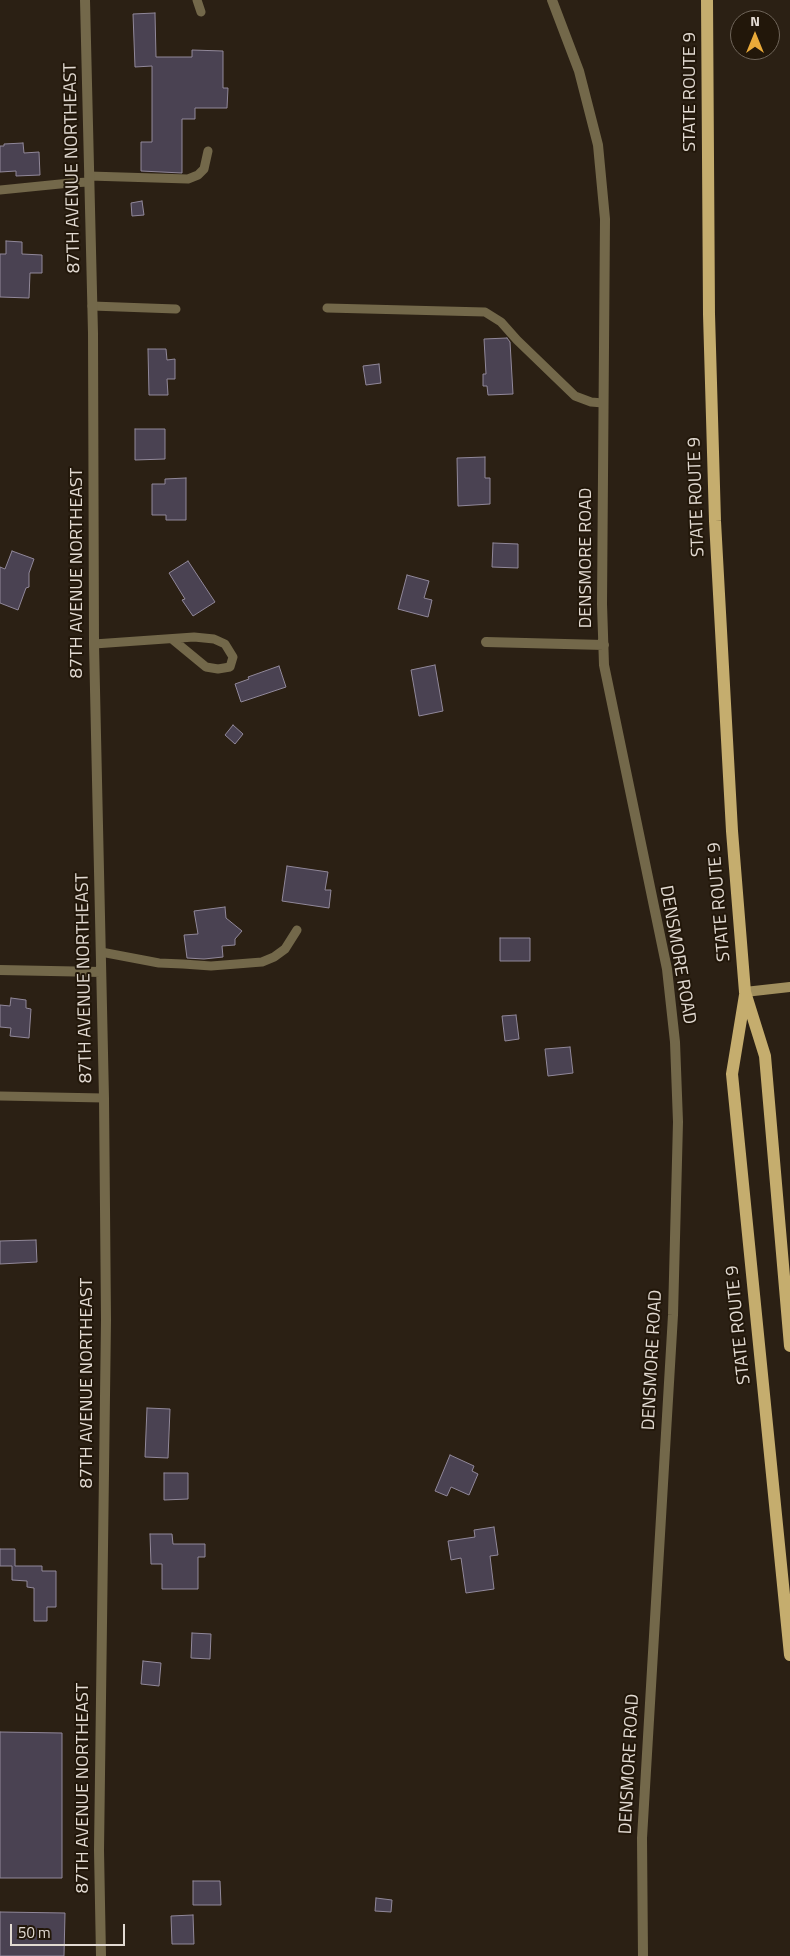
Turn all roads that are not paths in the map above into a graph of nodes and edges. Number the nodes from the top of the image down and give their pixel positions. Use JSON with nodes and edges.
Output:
{"nodes":[{"id":1,"x":85,"y":0,"type":"edge"},
{"id":2,"x":196,"y":0,"type":"edge"},
{"id":3,"x":552,"y":0,"type":"edge"},
{"id":4,"x":707,"y":0,"type":"edge"},
{"id":5,"x":201,"y":12,"type":"dead end"},
{"id":6,"x":208,"y":151,"type":"dead end"},
{"id":7,"x":89,"y":179,"type":"junction"},
{"id":8,"x":0,"y":190,"type":"edge"},
{"id":9,"x":92,"y":306,"type":"junction"},
{"id":10,"x":176,"y":308,"type":"dead end"},
{"id":11,"x":327,"y":308,"type":"dead end"},
{"id":12,"x":603,"y":402,"type":"junction"},
{"id":13,"x":172,"y":639,"type":"junction"},
{"id":14,"x":486,"y":642,"type":"dead end"},
{"id":15,"x":94,"y":644,"type":"junction"},
{"id":16,"x":604,"y":646,"type":"junction"},
{"id":17,"x":297,"y":930,"type":"dead end"},
{"id":18,"x":101,"y":952,"type":"junction"},
{"id":19,"x":0,"y":970,"type":"edge"},
{"id":20,"x":101,"y":972,"type":"junction"},
{"id":21,"x":790,"y":987,"type":"edge"},
{"id":22,"x":745,"y":992,"type":"junction"},
{"id":23,"x":0,"y":1096,"type":"edge"},
{"id":24,"x":104,"y":1098,"type":"junction"},
{"id":25,"x":789,"y":1330,"type":"edge"},
{"id":26,"x":790,"y":1346,"type":"edge"},
{"id":27,"x":790,"y":1655,"type":"edge"},
{"id":28,"x":100,"y":1956,"type":"edge"},
{"id":29,"x":643,"y":1956,"type":"edge"}],
"edges":[{"from":1,"to":7,"type":"street","name":"87TH AVENUE NORTHEAST"},
{"from":2,"to":5,"type":"lane"},
{"from":3,"to":12,"type":"street","name":"DENSMORE ROAD"},
{"from":4,"to":22,"type":"main road","name":"STATE ROUTE 9"},
{"from":6,"to":7,"type":"lane"},
{"from":7,"to":8,"type":"lane"},
{"from":7,"to":9,"type":"street","name":"87TH AVENUE NORTHEAST"},
{"from":9,"to":10,"type":"lane"},
{"from":9,"to":15,"type":"street","name":"87TH AVENUE NORTHEAST"},
{"from":11,"to":12,"type":"lane"},
{"from":12,"to":16,"type":"street","name":"DENSMORE ROAD"},
{"from":13,"to":13,"type":"lane"},
{"from":13,"to":15,"type":"lane"},
{"from":14,"to":16,"type":"street"},
{"from":15,"to":18,"type":"street","name":"87TH AVENUE NORTHEAST"},
{"from":16,"to":29,"type":"street","name":"DENSMORE ROAD"},
{"from":17,"to":18,"type":"lane"},
{"from":18,"to":20,"type":"street","name":"87TH AVENUE NORTHEAST"},
{"from":19,"to":20,"type":"street"},
{"from":20,"to":24,"type":"street","name":"87TH AVENUE NORTHEAST"},
{"from":21,"to":22,"type":"main road"},
{"from":22,"to":25,"type":"main road","name":"STATE ROUTE 9"},
{"from":22,"to":27,"type":"main road","name":"STATE ROUTE 9"},
{"from":23,"to":24,"type":"lane"},
{"from":24,"to":28,"type":"street","name":"87TH AVENUE NORTHEAST"},
{"from":25,"to":26,"type":"main road","name":"STATE ROUTE 9"}]}
